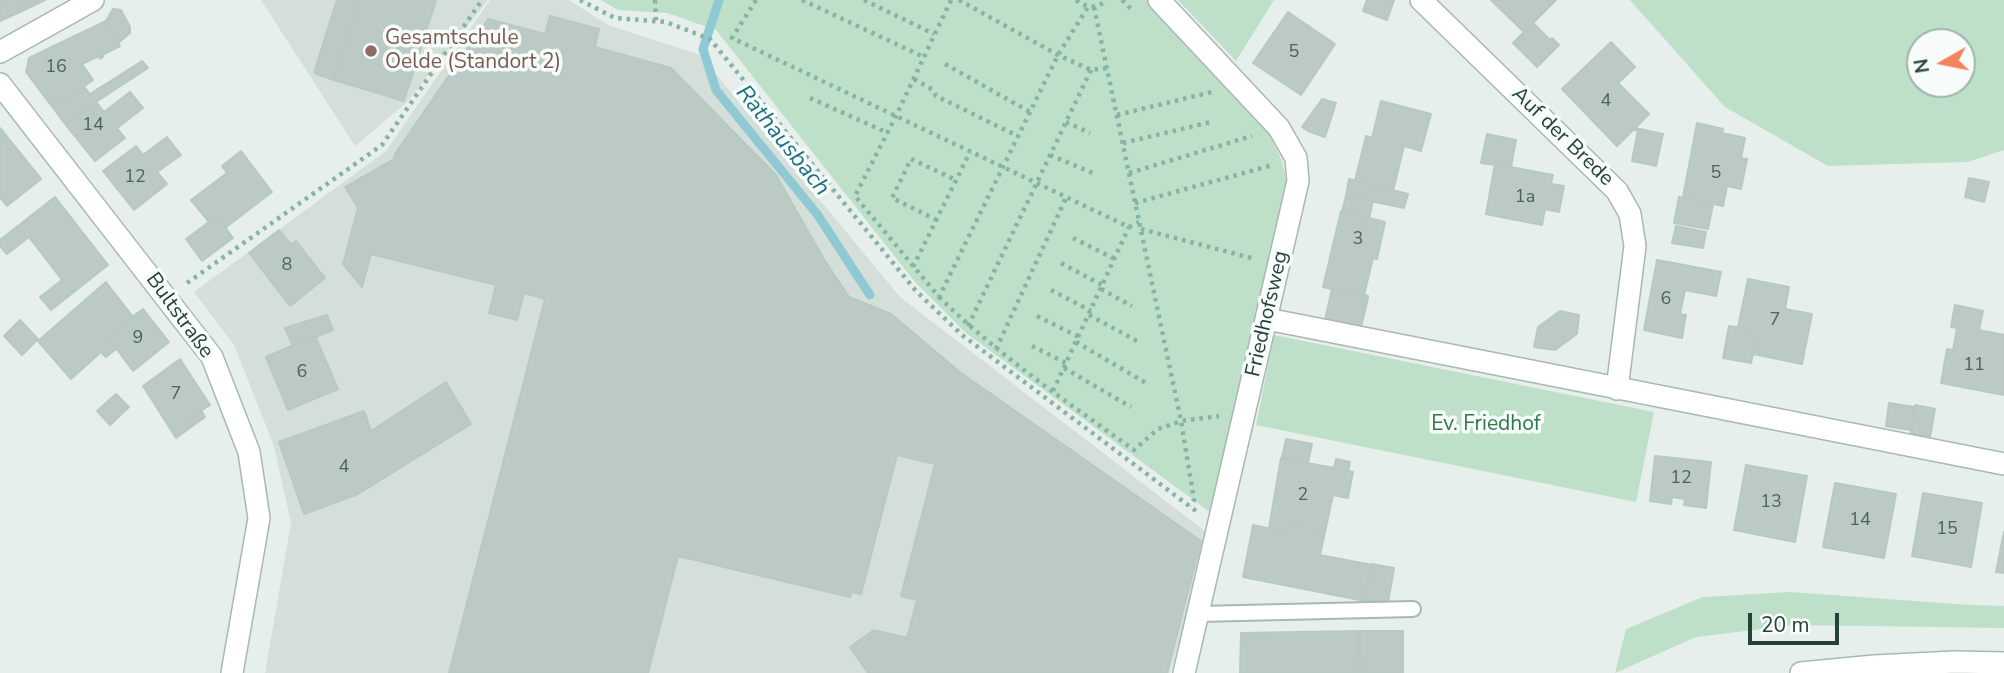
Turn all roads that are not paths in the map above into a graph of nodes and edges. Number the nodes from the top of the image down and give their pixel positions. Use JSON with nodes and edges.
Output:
{"nodes":[{"id":1,"x":93,"y":0,"type":"edge"},
{"id":2,"x":1159,"y":0,"type":"edge"},
{"id":3,"x":1421,"y":0,"type":"edge"},
{"id":4,"x":0,"y":52,"type":"edge"},
{"id":5,"x":0,"y":84,"type":"edge"},
{"id":6,"x":1267,"y":319,"type":"junction"},
{"id":7,"x":1617,"y":389,"type":"junction"},
{"id":8,"x":2004,"y":464,"type":"edge"},
{"id":9,"x":1413,"y":609,"type":"dead end"},
{"id":10,"x":1198,"y":614,"type":"junction"},
{"id":11,"x":2004,"y":663,"type":"edge"},
{"id":12,"x":232,"y":673,"type":"edge"},
{"id":13,"x":1184,"y":673,"type":"edge"},
{"id":14,"x":1801,"y":673,"type":"edge"}],
"edges":[{"from":1,"to":4,"type":"street"},
{"from":2,"to":6,"type":"street","name":"Friedhofsweg"},
{"from":3,"to":7,"type":"street","name":"Auf der Brede"},
{"from":5,"to":12,"type":"street","name":"Bultstraße"},
{"from":6,"to":7,"type":"street"},
{"from":6,"to":10,"type":"street","name":"Friedhofsweg"},
{"from":7,"to":8,"type":"street"},
{"from":9,"to":10,"type":"lane"},
{"from":10,"to":13,"type":"street","name":"Friedhofsweg"},
{"from":11,"to":14,"type":"street"}]}
